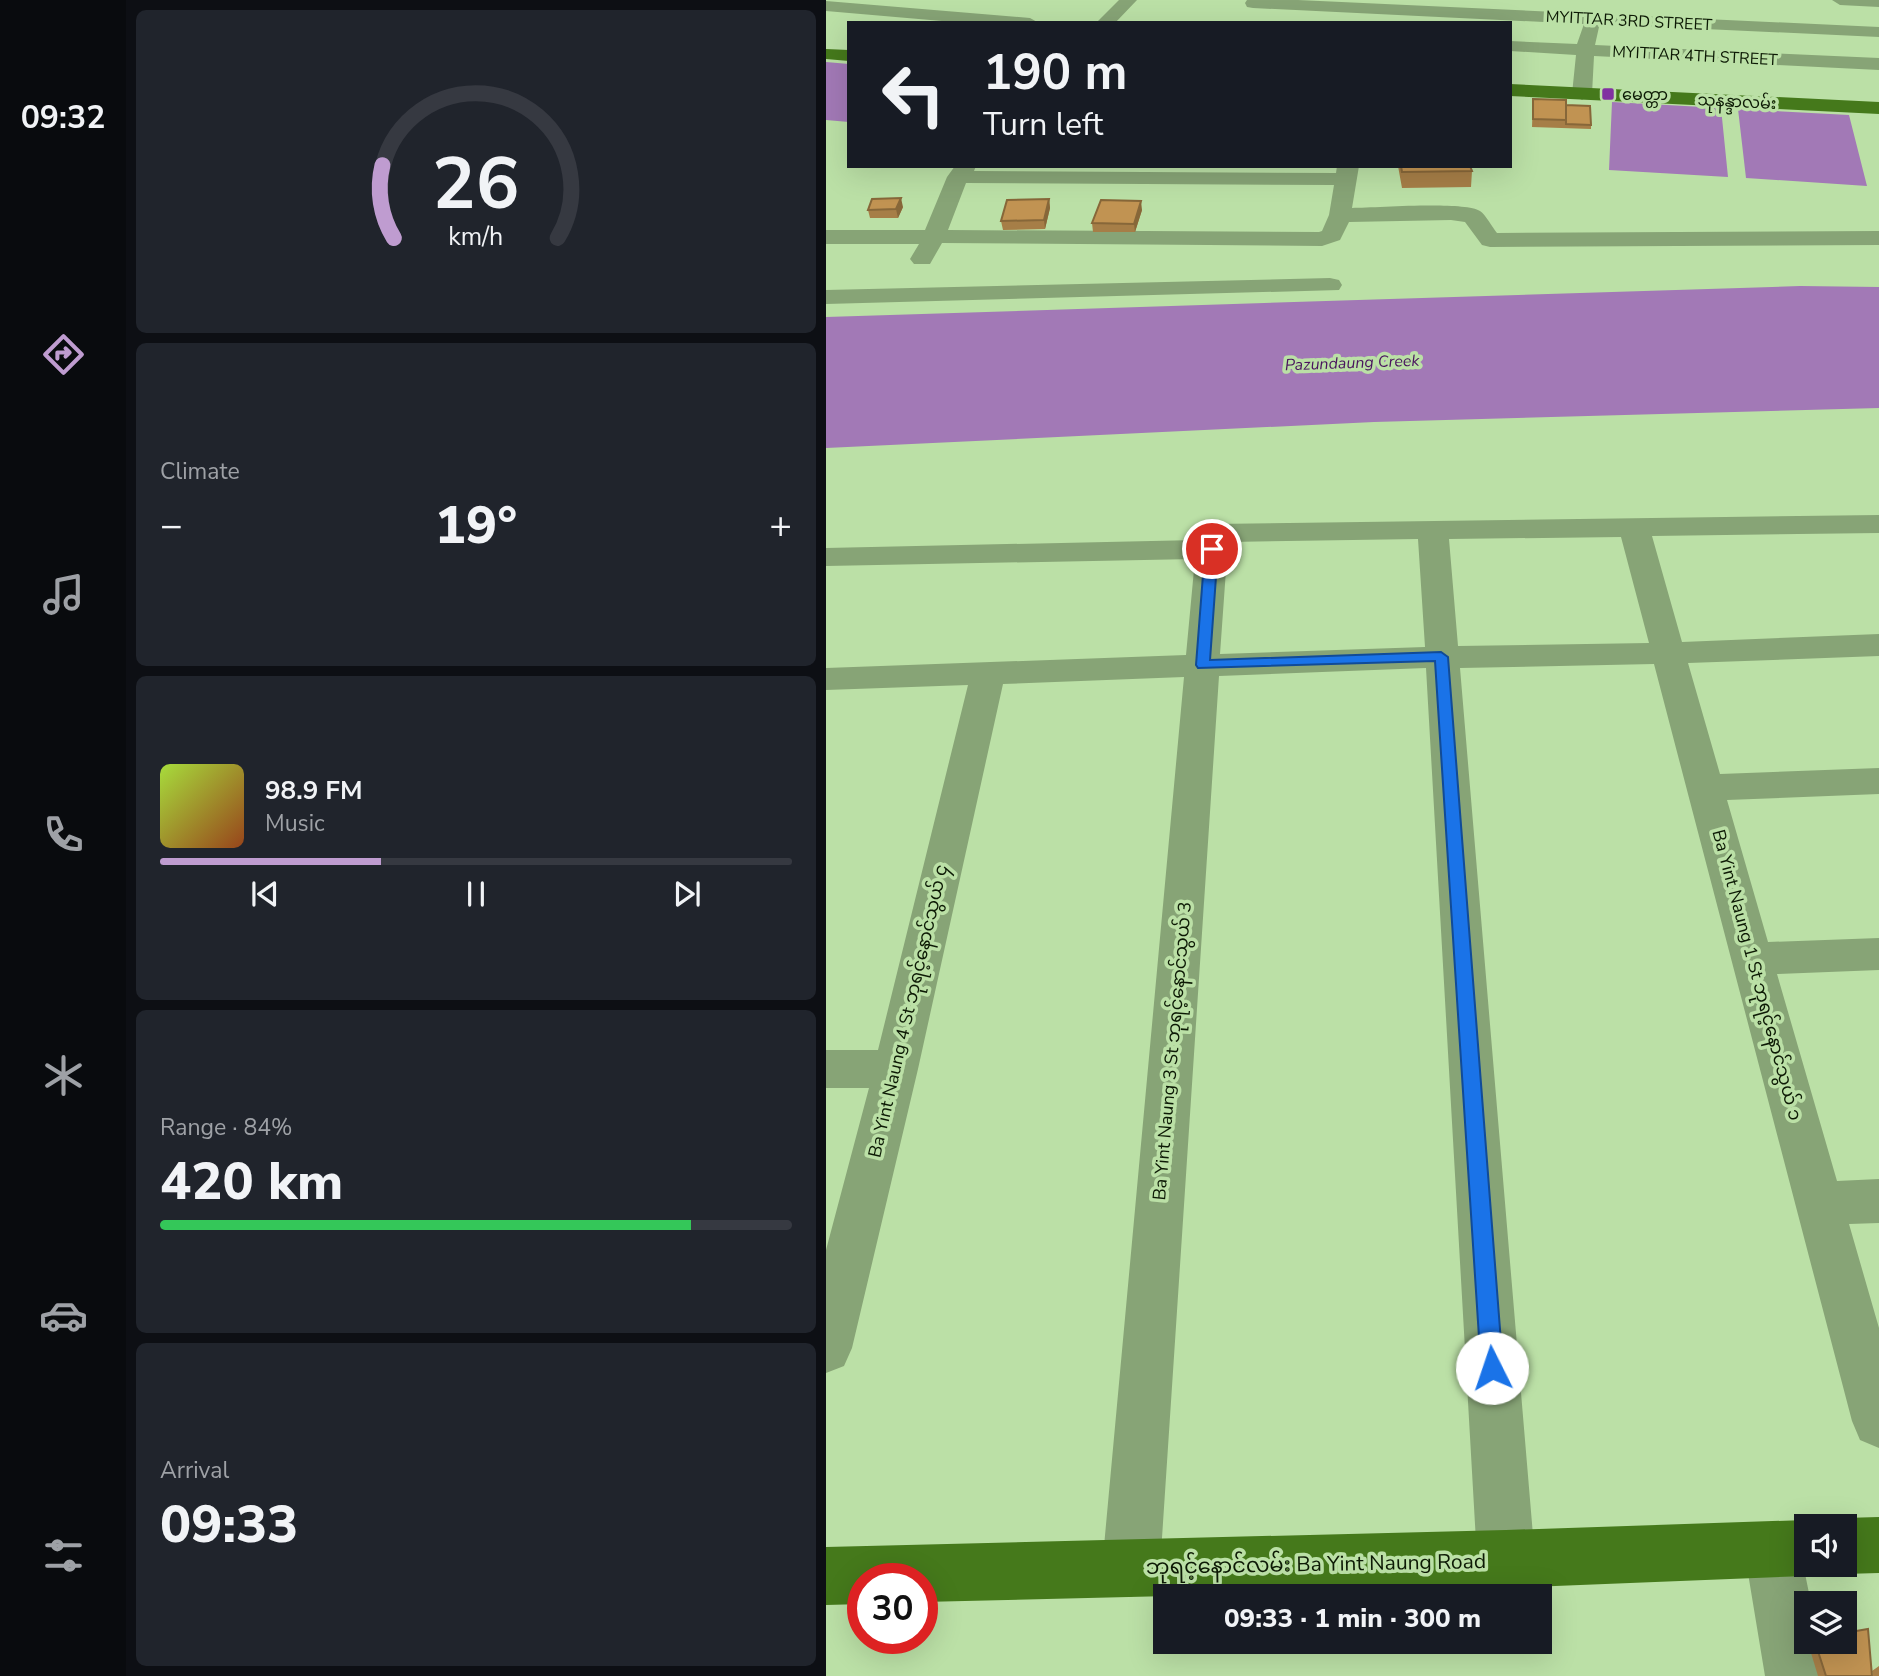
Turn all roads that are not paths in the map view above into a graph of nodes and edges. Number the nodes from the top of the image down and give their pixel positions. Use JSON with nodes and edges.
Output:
{"nodes":[{"id":1,"x":1129,"y":0,"type":"edge"},
{"id":2,"x":1840,"y":0,"type":"edge"},
{"id":3,"x":1254,"y":2,"type":"edge"},
{"id":4,"x":1879,"y":2,"type":"edge"},
{"id":5,"x":841,"y":4,"type":"edge"},
{"id":6,"x":1594,"y":9,"type":"edge"},
{"id":7,"x":826,"y":20,"type":"edge"},
{"id":8,"x":1010,"y":21,"type":"edge"},
{"id":9,"x":1107,"y":21,"type":"edge"},
{"id":10,"x":1244,"y":21,"type":"edge"},
{"id":11,"x":1879,"y":32,"type":"edge"},
{"id":12,"x":1512,"y":46,"type":"edge"},
{"id":13,"x":1585,"y":50,"type":"junction"},
{"id":14,"x":826,"y":54,"type":"edge"},
{"id":15,"x":847,"y":56,"type":"edge"},
{"id":16,"x":1879,"y":64,"type":"edge"},
{"id":17,"x":1512,"y":90,"type":"edge"},
{"id":18,"x":1582,"y":94,"type":"junction"},
{"id":19,"x":1879,"y":108,"type":"edge"},
{"id":20,"x":962,"y":172,"type":"edge"},
{"id":21,"x":1252,"y":172,"type":"edge"},
{"id":22,"x":1348,"y":173,"type":"edge"},
{"id":23,"x":1340,"y":215,"type":"junction"},
{"id":24,"x":826,"y":237,"type":"edge"},
{"id":25,"x":1879,"y":238,"type":"edge"},
{"id":26,"x":934,"y":239,"type":"junction"},
{"id":27,"x":918,"y":265,"type":"dead end"},
{"id":28,"x":1330,"y":285,"type":"dead end"},
{"id":29,"x":826,"y":297,"type":"edge"},
{"id":30,"x":1879,"y":524,"type":"edge"},
{"id":31,"x":1634,"y":528,"type":"junction"},
{"id":32,"x":1433,"y":530,"type":"junction"},
{"id":33,"x":1212,"y":541,"type":"junction"},
{"id":34,"x":826,"y":557,"type":"edge"},
{"id":35,"x":1879,"y":645,"type":"edge"},
{"id":36,"x":1669,"y":653,"type":"junction"},
{"id":37,"x":1441,"y":657,"type":"junction"},
{"id":38,"x":1203,"y":665,"type":"junction"},
{"id":39,"x":988,"y":674,"type":"junction"},
{"id":40,"x":826,"y":679,"type":"edge"},
{"id":41,"x":1879,"y":781,"type":"edge"},
{"id":42,"x":1705,"y":788,"type":"junction"},
{"id":43,"x":1879,"y":954,"type":"edge"},
{"id":44,"x":1752,"y":959,"type":"junction"},
{"id":45,"x":826,"y":1069,"type":"edge"},
{"id":46,"x":896,"y":1069,"type":"junction"},
{"id":47,"x":1879,"y":1201,"type":"edge"},
{"id":48,"x":1819,"y":1203,"type":"junction"},
{"id":49,"x":826,"y":1348,"type":"edge"},
{"id":50,"x":1879,"y":1422,"type":"edge"},
{"id":51,"x":1879,"y":1545,"type":"edge"},
{"id":52,"x":1857,"y":1546,"type":"edge"},
{"id":53,"x":1789,"y":1549,"type":"edge"},
{"id":54,"x":1506,"y":1559,"type":"junction"},
{"id":55,"x":1131,"y":1568,"type":"junction"},
{"id":56,"x":826,"y":1576,"type":"edge"},
{"id":57,"x":1796,"y":1676,"type":"edge"}],
"edges":[{"from":1,"to":9,"type":"street"},
{"from":2,"to":4,"type":"street"},
{"from":3,"to":6,"type":"street","name":"MYITTAR 3RD STREET"},
{"from":3,"to":10,"type":"street"},
{"from":5,"to":7,"type":"street"},
{"from":5,"to":8,"type":"street"},
{"from":6,"to":11,"type":"street","name":"MYITTAR 3RD STREET"},
{"from":6,"to":13,"type":"street"},
{"from":12,"to":13,"type":"street","name":"MYITTAR 4TH STREET"},
{"from":13,"to":16,"type":"street","name":"MYITTAR 4TH STREET"},
{"from":13,"to":18,"type":"street"},
{"from":14,"to":15,"type":"main road"},
{"from":17,"to":18,"type":"main road","name":"သုနန္ဒာလမ်း"},
{"from":18,"to":19,"type":"main road","name":"သုနန္ဒာလမ်း"},
{"from":20,"to":21,"type":"street"},
{"from":20,"to":26,"type":"street"},
{"from":21,"to":22,"type":"street"},
{"from":22,"to":23,"type":"street"},
{"from":23,"to":25,"type":"street"},
{"from":23,"to":26,"type":"street"},
{"from":24,"to":26,"type":"street"},
{"from":26,"to":27,"type":"street"},
{"from":28,"to":29,"type":"street"},
{"from":30,"to":31,"type":"street"},
{"from":31,"to":32,"type":"street"},
{"from":31,"to":36,"type":"street","name":"Ba Yint Naung 1 St ဘုရင့်နောင်သွယ် ၁"},
{"from":32,"to":33,"type":"street"},
{"from":32,"to":37,"type":"street"},
{"from":33,"to":34,"type":"street"},
{"from":33,"to":38,"type":"street","name":"Ba Yint Naung 3 St ဘုရင့်နောင်သွယ် 3"},
{"from":35,"to":36,"type":"street"},
{"from":36,"to":37,"type":"street"},
{"from":36,"to":42,"type":"street","name":"Ba Yint Naung 1 St ဘုရင့်နောင်သွယ် ၁"},
{"from":37,"to":38,"type":"street"},
{"from":37,"to":54,"type":"street"},
{"from":38,"to":39,"type":"street"},
{"from":38,"to":55,"type":"street","name":"Ba Yint Naung 3 St ဘုရင့်နောင်သွယ် 3"},
{"from":39,"to":40,"type":"street"},
{"from":39,"to":46,"type":"street","name":"Ba Yint Naung 4 St ဘုရင့်နောင်သွယ် ၄"},
{"from":41,"to":42,"type":"street"},
{"from":42,"to":44,"type":"street","name":"Ba Yint Naung 1 St ဘုရင့်နောင်သွယ် ၁"},
{"from":43,"to":44,"type":"street"},
{"from":44,"to":48,"type":"street","name":"Ba Yint Naung 1 St ဘုရင့်နောင်သွယ် ၁"},
{"from":45,"to":46,"type":"street"},
{"from":46,"to":49,"type":"street","name":"Ba Yint Naung 4 St ဘုရင့်နောင်သွယ် ၄"},
{"from":47,"to":48,"type":"street"},
{"from":48,"to":50,"type":"street","name":"Ba Yint Naung 1 St ဘုရင့်နောင်သွယ် ၁"},
{"from":51,"to":52,"type":"main road"},
{"from":53,"to":54,"type":"main road","name":"ဘုရင့်နောင်လမ်း Ba Yint Naung Road"},
{"from":53,"to":57,"type":"street"},
{"from":54,"to":55,"type":"main road","name":"ဘုရင့်နောင်လမ်း Ba Yint Naung Road"},
{"from":55,"to":56,"type":"main road","name":"ဘုရင့်နောင်လမ်း Ba Yint Naung Road"}]}
